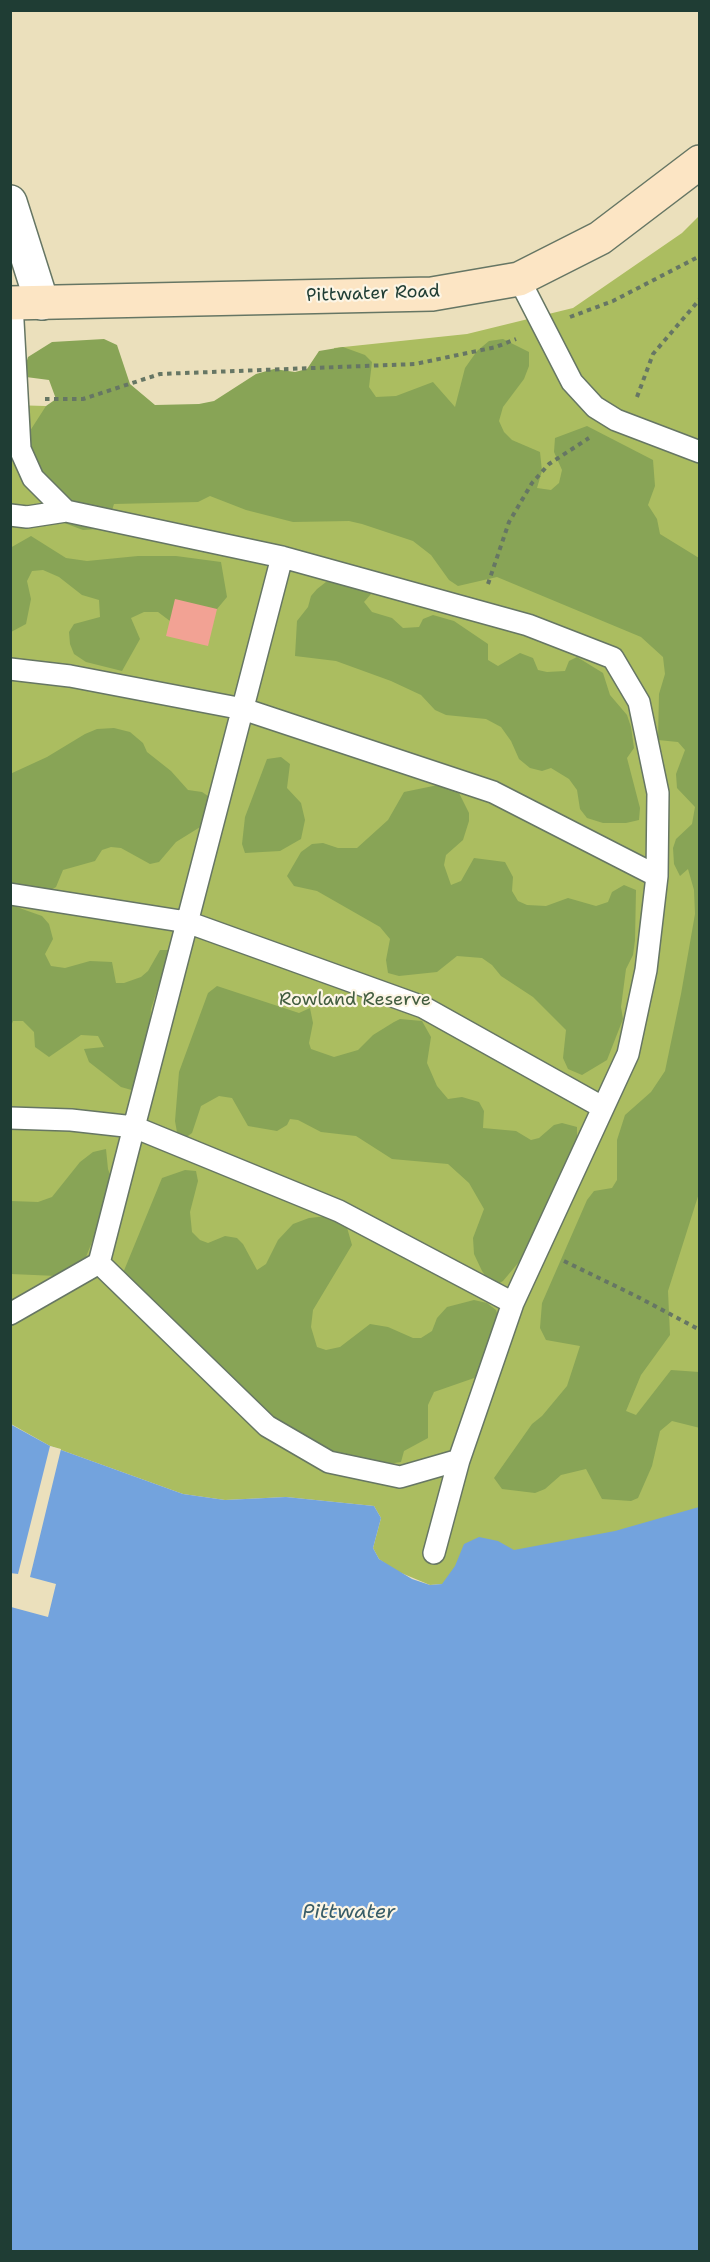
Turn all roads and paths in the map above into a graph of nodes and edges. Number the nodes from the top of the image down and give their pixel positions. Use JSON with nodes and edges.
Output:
{"nodes":[{"id":1,"x":699,"y":162,"type":"edge"},
{"id":2,"x":10,"y":202,"type":"edge"},
{"id":3,"x":699,"y":256,"type":"edge"},
{"id":4,"x":519,"y":279,"type":"junction"},
{"id":5,"x":699,"y":299,"type":"edge"},
{"id":6,"x":22,"y":303,"type":"edge"},
{"id":7,"x":543,"y":328,"type":"junction"},
{"id":8,"x":18,"y":397,"type":"junction"},
{"id":9,"x":616,"y":420,"type":"junction"},
{"id":10,"x":699,"y":452,"type":"edge"},
{"id":11,"x":66,"y":511,"type":"junction"},
{"id":12,"x":10,"y":515,"type":"edge"},
{"id":13,"x":282,"y":557,"type":"junction"},
{"id":14,"x":478,"y":610,"type":"junction"},
{"id":15,"x":10,"y":669,"type":"edge"},
{"id":16,"x":243,"y":709,"type":"junction"},
{"id":17,"x":657,"y":876,"type":"junction"},
{"id":18,"x":10,"y":894,"type":"edge"},
{"id":19,"x":187,"y":922,"type":"junction"},
{"id":20,"x":602,"y":1107,"type":"junction"},
{"id":21,"x":10,"y":1118,"type":"edge"},
{"id":22,"x":134,"y":1127,"type":"junction"},
{"id":23,"x":538,"y":1249,"type":"junction"},
{"id":24,"x":99,"y":1263,"type":"junction"},
{"id":25,"x":513,"y":1303,"type":"junction"},
{"id":26,"x":10,"y":1314,"type":"edge"},
{"id":27,"x":699,"y":1330,"type":"edge"},
{"id":28,"x":459,"y":1460,"type":"junction"},
{"id":29,"x":434,"y":1553,"type":"dead end"}],
"edges":[{"from":1,"to":4,"type":"main road","name":"Pittwater Road"},
{"from":2,"to":6,"type":"street"},
{"from":3,"to":7,"type":"path"},
{"from":4,"to":6,"type":"main road","name":"Pittwater Road"},
{"from":4,"to":7,"type":"lane"},
{"from":5,"to":9,"type":"path"},
{"from":6,"to":8,"type":"lane"},
{"from":7,"to":8,"type":"path"},
{"from":7,"to":9,"type":"lane"},
{"from":8,"to":11,"type":"lane"},
{"from":9,"to":10,"type":"lane"},
{"from":9,"to":14,"type":"path"},
{"from":11,"to":12,"type":"lane"},
{"from":11,"to":13,"type":"lane"},
{"from":13,"to":14,"type":"lane"},
{"from":13,"to":16,"type":"lane"},
{"from":14,"to":17,"type":"lane"},
{"from":15,"to":16,"type":"lane"},
{"from":16,"to":17,"type":"lane"},
{"from":16,"to":19,"type":"lane"},
{"from":17,"to":20,"type":"lane"},
{"from":18,"to":19,"type":"lane"},
{"from":19,"to":20,"type":"lane"},
{"from":19,"to":22,"type":"lane"},
{"from":20,"to":23,"type":"lane"},
{"from":21,"to":22,"type":"lane"},
{"from":22,"to":24,"type":"lane"},
{"from":22,"to":25,"type":"lane"},
{"from":23,"to":25,"type":"lane"},
{"from":23,"to":27,"type":"path"},
{"from":24,"to":26,"type":"lane"},
{"from":24,"to":28,"type":"lane"},
{"from":25,"to":28,"type":"lane"},
{"from":28,"to":29,"type":"lane"}]}
